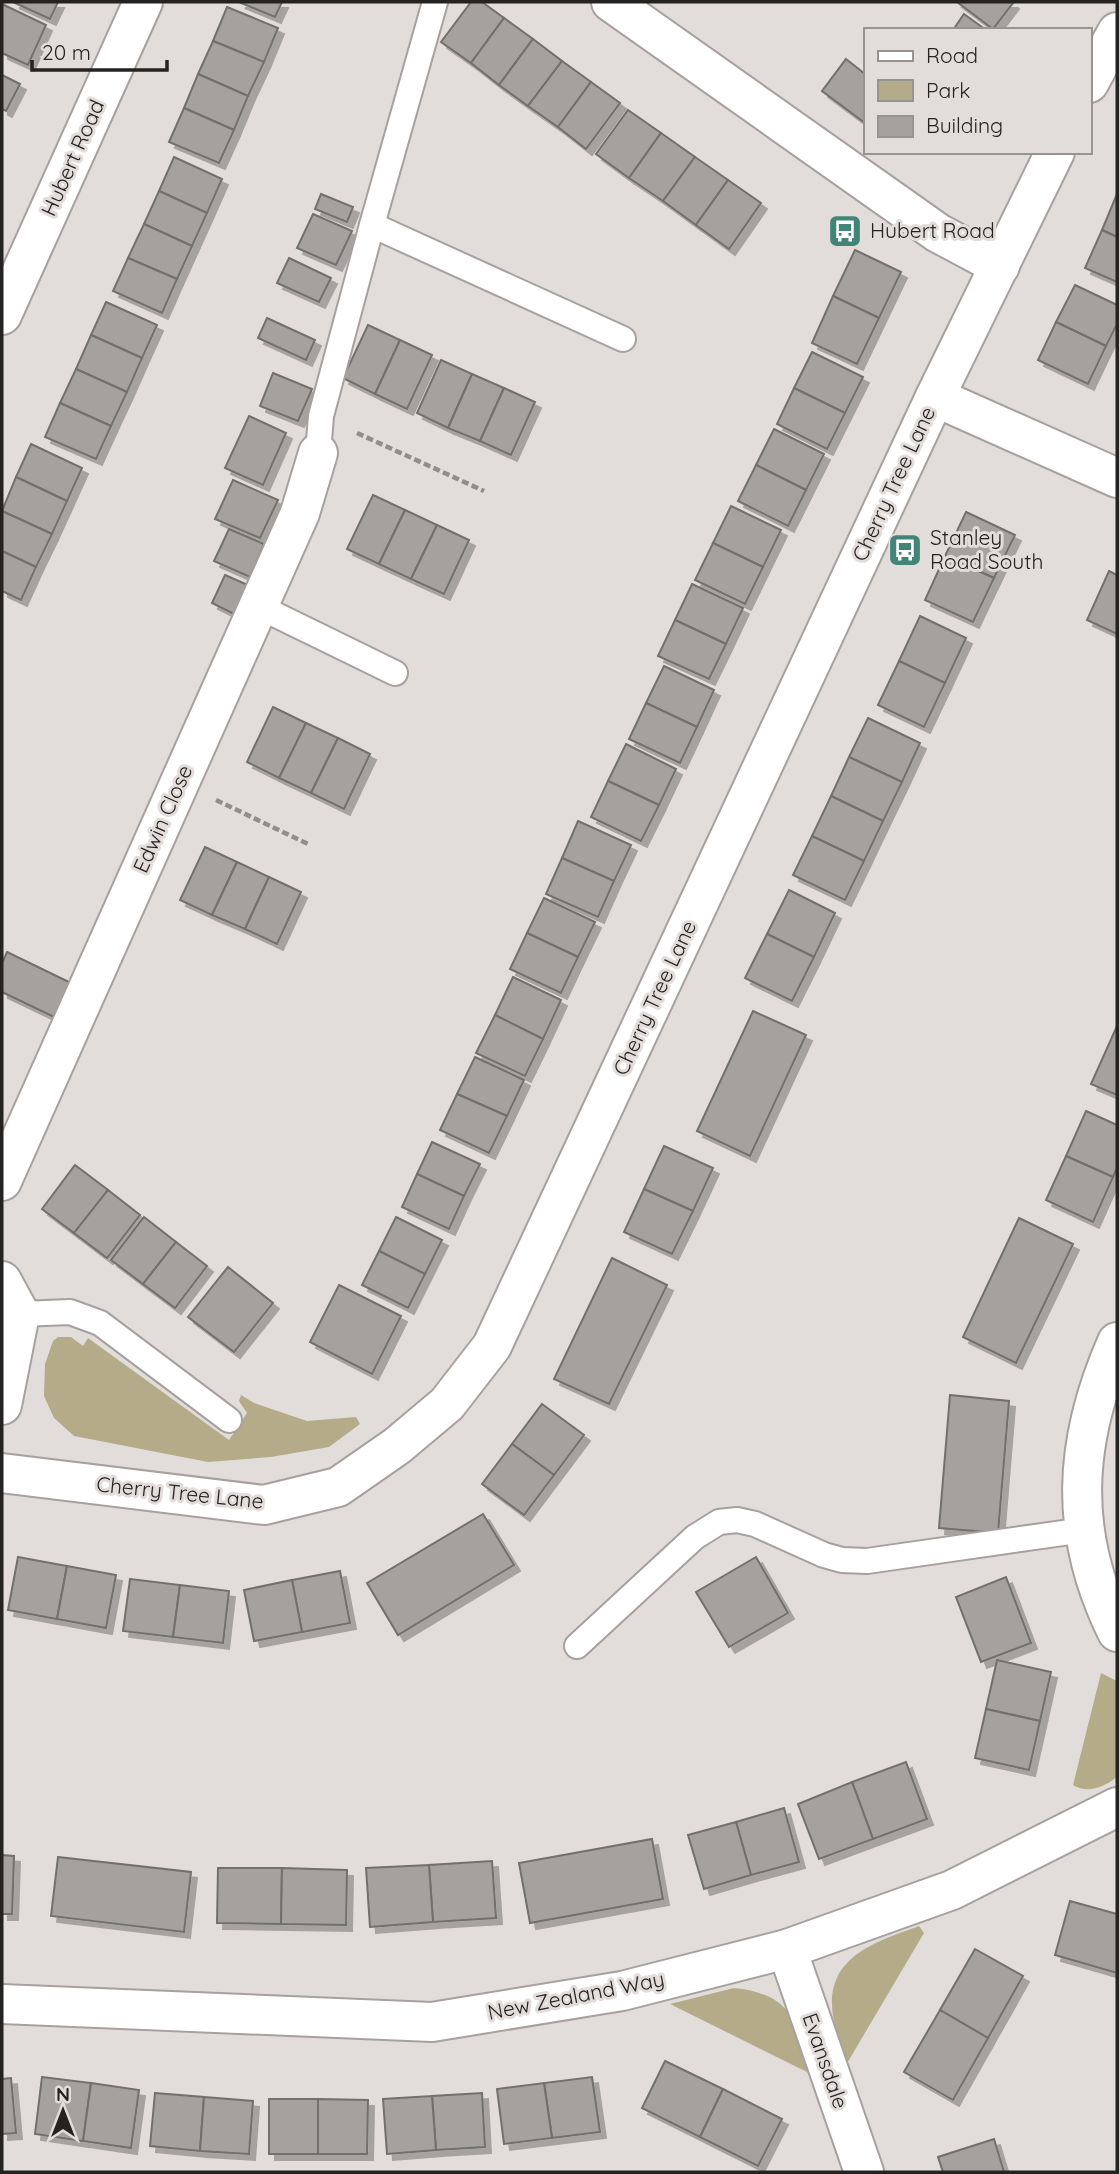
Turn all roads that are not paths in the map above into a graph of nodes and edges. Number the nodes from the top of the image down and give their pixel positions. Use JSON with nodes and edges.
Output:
{"nodes":[{"id":1,"x":143,"y":2,"type":"edge"},
{"id":2,"x":435,"y":2,"type":"edge"},
{"id":3,"x":611,"y":2,"type":"edge"},
{"id":4,"x":1117,"y":32,"type":"edge"},
{"id":5,"x":1091,"y":79,"type":"edge"},
{"id":6,"x":1054,"y":154,"type":"edge"},
{"id":7,"x":372,"y":225,"type":"junction"},
{"id":8,"x":1000,"y":266,"type":"junction"},
{"id":9,"x":2,"y":314,"type":"edge"},
{"id":10,"x":623,"y":339,"type":"dead end"},
{"id":11,"x":935,"y":397,"type":"junction"},
{"id":12,"x":320,"y":435,"type":"joint"},
{"id":13,"x":1117,"y":478,"type":"edge"},
{"id":14,"x":258,"y":606,"type":"junction"},
{"id":15,"x":395,"y":673,"type":"dead end"},
{"id":16,"x":2,"y":1181,"type":"edge"},
{"id":17,"x":11,"y":1298,"type":"edge"},
{"id":18,"x":1117,"y":1342,"type":"edge"},
{"id":19,"x":2,"y":1405,"type":"edge"},
{"id":20,"x":229,"y":1420,"type":"dead end"},
{"id":21,"x":2,"y":1473,"type":"edge"},
{"id":22,"x":1084,"y":1530,"type":"junction"},
{"id":23,"x":1117,"y":1632,"type":"edge"},
{"id":24,"x":577,"y":1646,"type":"dead end"},
{"id":25,"x":1117,"y":1807,"type":"edge"},
{"id":26,"x":787,"y":1949,"type":"junction"},
{"id":27,"x":2,"y":2004,"type":"edge"},
{"id":28,"x":864,"y":2172,"type":"edge"}],
"edges":[{"from":1,"to":9,"type":"street","name":"Hubert Road"},
{"from":2,"to":7,"type":"lane"},
{"from":3,"to":8,"type":"street"},
{"from":4,"to":5,"type":"street"},
{"from":6,"to":8,"type":"street","name":"Cherry Tree Lane"},
{"from":7,"to":10,"type":"lane"},
{"from":7,"to":12,"type":"lane"},
{"from":8,"to":11,"type":"street","name":"Cherry Tree Lane"},
{"from":11,"to":13,"type":"street"},
{"from":11,"to":21,"type":"street","name":"Cherry Tree Lane"},
{"from":12,"to":14,"type":"street","name":"Edwin Close"},
{"from":14,"to":15,"type":"lane"},
{"from":14,"to":16,"type":"street","name":"Edwin Close"},
{"from":17,"to":19,"type":"street"},
{"from":17,"to":20,"type":"lane"},
{"from":18,"to":22,"type":"street"},
{"from":22,"to":23,"type":"street"},
{"from":22,"to":24,"type":"lane"},
{"from":25,"to":26,"type":"street","name":"New Zealand Way"},
{"from":26,"to":27,"type":"street","name":"New Zealand Way"},
{"from":26,"to":28,"type":"street","name":"Evansdale"}]}
